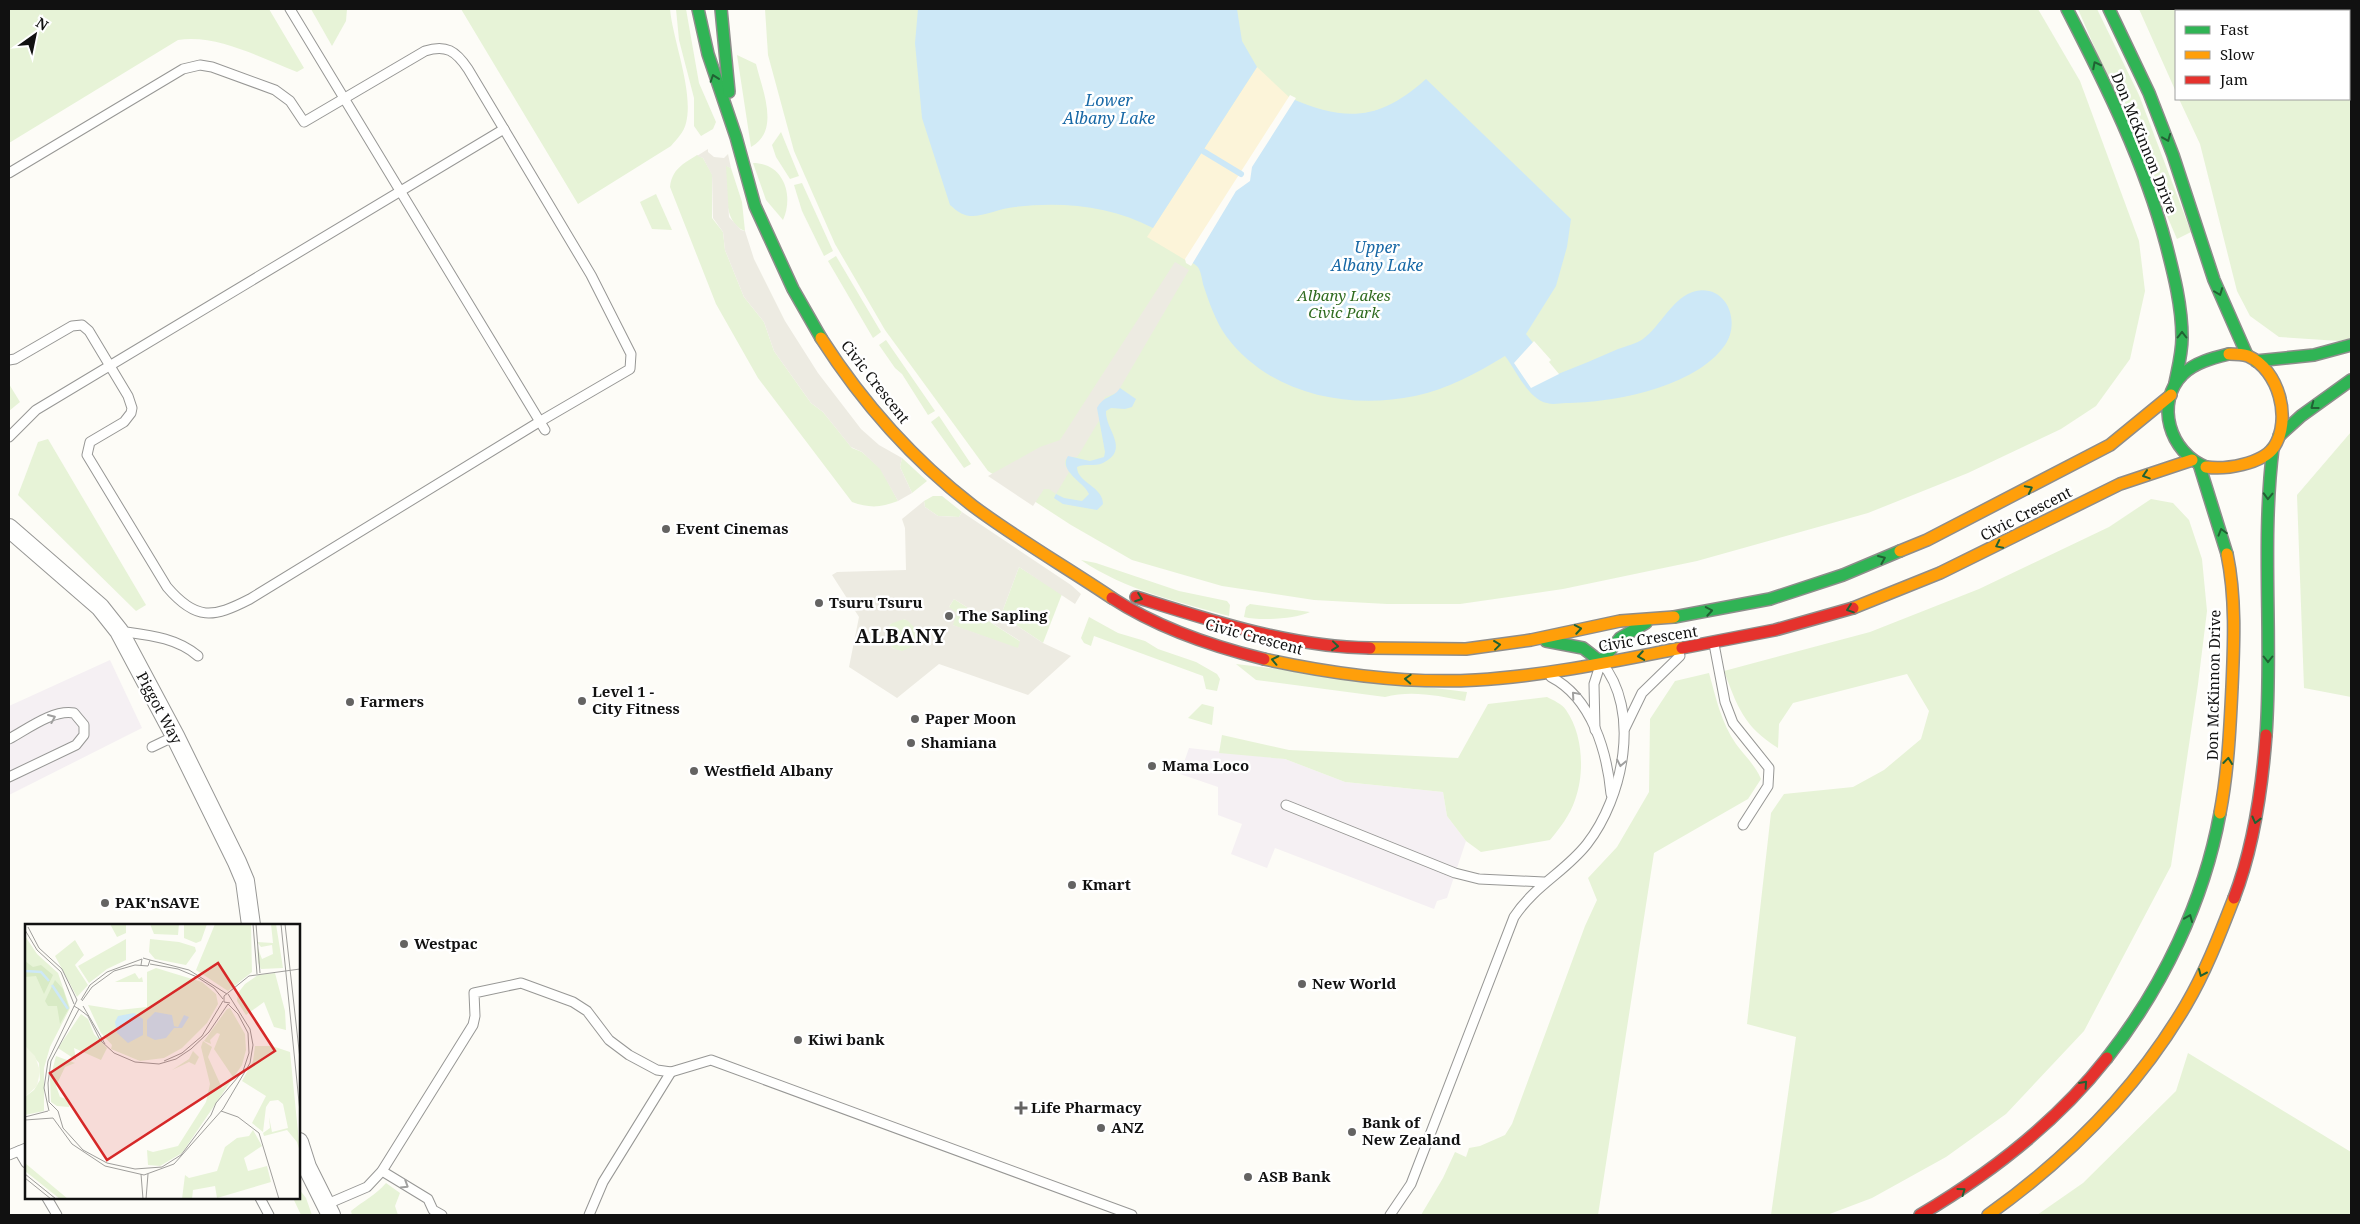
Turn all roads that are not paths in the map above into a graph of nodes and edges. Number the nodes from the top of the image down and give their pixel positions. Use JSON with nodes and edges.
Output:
{"nodes":[{"id":1,"x":290,"y":9,"type":"edge"},
{"id":2,"x":698,"y":9,"type":"edge"},
{"id":3,"x":721,"y":9,"type":"edge"},
{"id":4,"x":2067,"y":9,"type":"edge"},
{"id":5,"x":2109,"y":9,"type":"edge"},
{"id":6,"x":344,"y":100,"type":"junction"},
{"id":7,"x":731,"y":124,"type":"junction"},
{"id":8,"x":504,"y":130,"type":"junction"},
{"id":9,"x":9,"y":173,"type":"edge"},
{"id":10,"x":400,"y":192,"type":"junction"},
{"id":11,"x":2351,"y":345,"type":"edge"},
{"id":12,"x":2251,"y":358,"type":"junction"},
{"id":13,"x":9,"y":360,"type":"edge"},
{"id":14,"x":109,"y":366,"type":"junction"},
{"id":15,"x":2351,"y":380,"type":"edge"},
{"id":16,"x":2175,"y":383,"type":"junction"},
{"id":17,"x":2170,"y":394,"type":"junction"},
{"id":18,"x":539,"y":422,"type":"junction"},
{"id":19,"x":545,"y":430,"type":"dead end"},
{"id":20,"x":2279,"y":436,"type":"junction"},
{"id":21,"x":9,"y":437,"type":"edge"},
{"id":22,"x":2273,"y":448,"type":"junction"},
{"id":23,"x":2196,"y":462,"type":"junction"},
{"id":24,"x":9,"y":528,"type":"edge"},
{"id":25,"x":1092,"y":583,"type":"junction"},
{"id":26,"x":1661,"y":619,"type":"junction"},
{"id":27,"x":118,"y":631,"type":"junction"},
{"id":28,"x":1531,"y":640,"type":"junction"},
{"id":29,"x":1714,"y":644,"type":"junction"},
{"id":30,"x":1690,"y":648,"type":"junction"},
{"id":31,"x":198,"y":656,"type":"dead end"},
{"id":32,"x":1601,"y":662,"type":"junction"},
{"id":33,"x":1542,"y":672,"type":"junction"},
{"id":34,"x":1625,"y":728,"type":"junction"},
{"id":35,"x":1595,"y":730,"type":"junction"},
{"id":36,"x":174,"y":736,"type":"junction"},
{"id":37,"x":9,"y":740,"type":"edge"},
{"id":38,"x":152,"y":747,"type":"dead end"},
{"id":39,"x":9,"y":777,"type":"edge"},
{"id":40,"x":1612,"y":797,"type":"junction"},
{"id":41,"x":1286,"y":805,"type":"dead end"},
{"id":42,"x":1743,"y":825,"type":"dead end"},
{"id":43,"x":1544,"y":882,"type":"junction"},
{"id":44,"x":250,"y":924,"type":"edge"},
{"id":45,"x":671,"y":1072,"type":"junction"},
{"id":46,"x":300,"y":1145,"type":"edge"},
{"id":47,"x":23,"y":1149,"type":"edge"},
{"id":48,"x":9,"y":1155,"type":"edge"},
{"id":49,"x":9,"y":1160,"type":"edge"},
{"id":50,"x":382,"y":1171,"type":"junction"},
{"id":51,"x":48,"y":1199,"type":"edge"},
{"id":52,"x":261,"y":1199,"type":"edge"},
{"id":53,"x":328,"y":1210,"type":"edge"},
{"id":54,"x":57,"y":1215,"type":"edge"},
{"id":55,"x":269,"y":1215,"type":"edge"},
{"id":56,"x":442,"y":1215,"type":"edge"},
{"id":57,"x":589,"y":1215,"type":"edge"},
{"id":58,"x":1132,"y":1215,"type":"edge"},
{"id":59,"x":1390,"y":1215,"type":"edge"},
{"id":60,"x":1920,"y":1215,"type":"edge"},
{"id":61,"x":1988,"y":1215,"type":"edge"}],
"edges":[{"from":1,"to":6,"type":"lane"},
{"from":7,"to":2,"type":"street","name":"Civic Crescent","one_way":true},
{"from":3,"to":7,"type":"street","name":"Civic Crescent"},
{"from":16,"to":4,"type":"street","name":"Don McKinnon Drive","one_way":true},
{"from":5,"to":12,"type":"street","name":"Don McKinnon Drive","one_way":true},
{"from":6,"to":8,"type":"lane"},
{"from":6,"to":9,"type":"lane"},
{"from":6,"to":10,"type":"lane"},
{"from":7,"to":25,"type":"street","name":"Civic Crescent"},
{"from":8,"to":10,"type":"lane"},
{"from":8,"to":18,"type":"lane"},
{"from":10,"to":14,"type":"lane"},
{"from":10,"to":18,"type":"lane"},
{"from":11,"to":12,"type":"street"},
{"from":12,"to":16,"type":"street"},
{"from":12,"to":20,"type":"street"},
{"from":13,"to":14,"type":"lane"},
{"from":14,"to":18,"type":"lane"},
{"from":14,"to":21,"type":"lane"},
{"from":15,"to":20,"type":"street","one_way":true},
{"from":16,"to":17,"type":"street"},
{"from":17,"to":23,"type":"street"},
{"from":26,"to":17,"type":"street","name":"Civic Crescent","one_way":true},
{"from":18,"to":19,"type":"lane"},
{"from":20,"to":22,"type":"street"},
{"from":22,"to":23,"type":"street"},
{"from":22,"to":61,"type":"street","one_way":true},
{"from":23,"to":29,"type":"street","name":"Civic Crescent","one_way":true},
{"from":60,"to":23,"type":"street","name":"Don McKinnon Drive","one_way":true},
{"from":24,"to":27,"type":"street","name":"Piggot Way"},
{"from":25,"to":28,"type":"street","name":"Civic Crescent","one_way":true},
{"from":33,"to":25,"type":"street","name":"Civic Crescent","one_way":true},
{"from":28,"to":26,"type":"street","name":"Civic Crescent","one_way":true},
{"from":26,"to":32,"type":"street"},
{"from":27,"to":31,"type":"lane"},
{"from":27,"to":36,"type":"street","name":"Piggot Way"},
{"from":28,"to":32,"type":"street"},
{"from":29,"to":30,"type":"street","name":"Civic Crescent"},
{"from":29,"to":42,"type":"lane"},
{"from":30,"to":32,"type":"street","name":"Civic Crescent","one_way":true},
{"from":30,"to":34,"type":"lane"},
{"from":32,"to":33,"type":"street","name":"Civic Crescent"},
{"from":32,"to":34,"type":"lane"},
{"from":32,"to":35,"type":"lane"},
{"from":35,"to":33,"type":"lane","one_way":true},
{"from":34,"to":40,"type":"lane","one_way":true},
{"from":35,"to":40,"type":"lane"},
{"from":36,"to":38,"type":"lane"},
{"from":36,"to":44,"type":"street","name":"Piggot Way"},
{"from":37,"to":39,"type":"lane","one_way":true},
{"from":40,"to":43,"type":"lane"},
{"from":41,"to":43,"type":"lane"},
{"from":43,"to":59,"type":"lane"},
{"from":45,"to":50,"type":"lane"},
{"from":45,"to":57,"type":"lane"},
{"from":45,"to":58,"type":"lane"},
{"from":46,"to":53,"type":"street"},
{"from":47,"to":48,"type":"lane"},
{"from":47,"to":49,"type":"lane"},
{"from":50,"to":53,"type":"lane"},
{"from":50,"to":56,"type":"lane","one_way":true},
{"from":51,"to":54,"type":"lane"},
{"from":52,"to":55,"type":"lane"}]}
